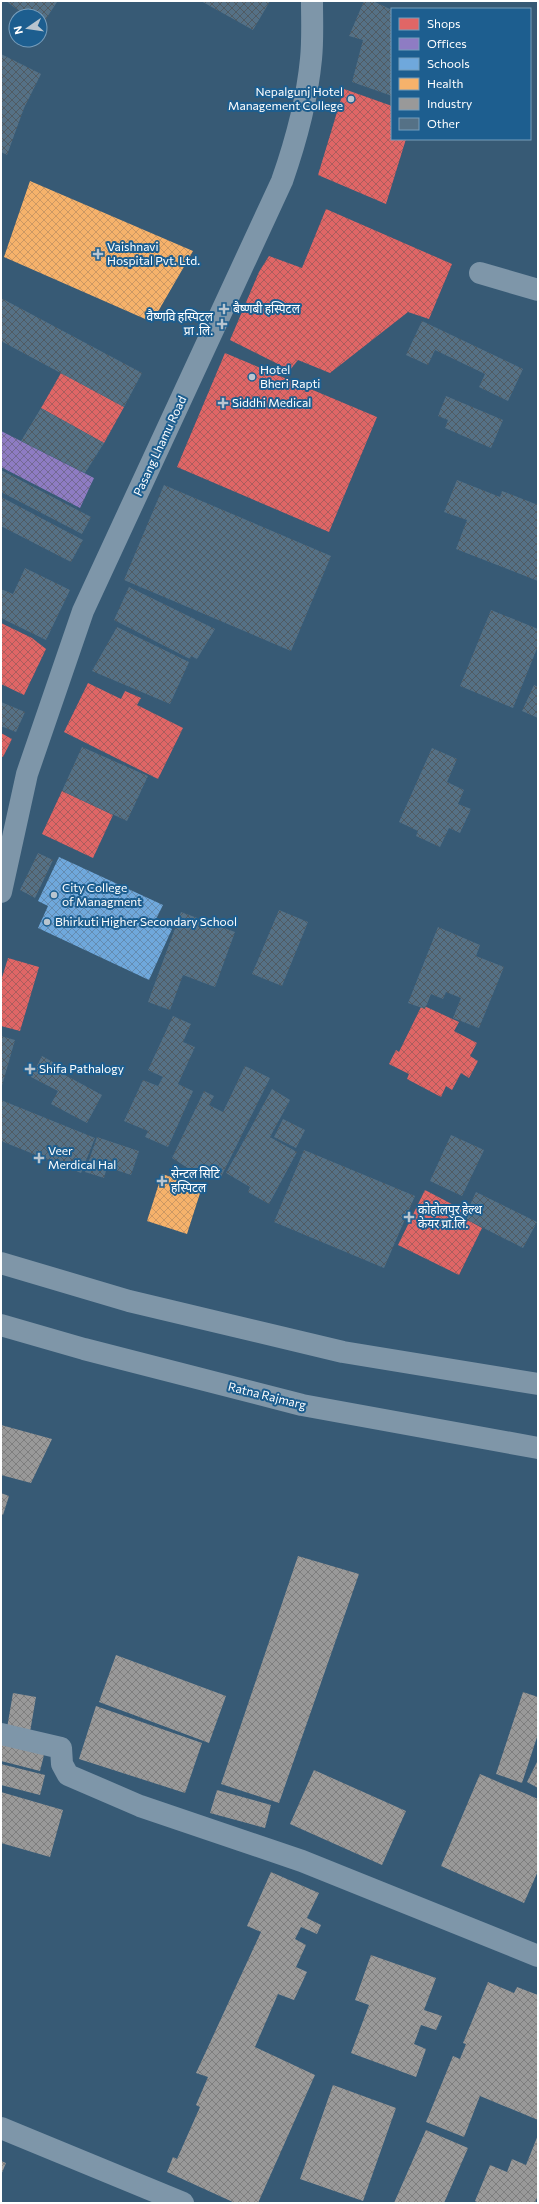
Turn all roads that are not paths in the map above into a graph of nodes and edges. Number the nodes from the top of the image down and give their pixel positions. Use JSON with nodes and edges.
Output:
{"nodes":[{"id":1,"x":312,"y":1,"type":"edge"},
{"id":2,"x":480,"y":272,"type":"dead end"},
{"id":3,"x":538,"y":290,"type":"edge"},
{"id":4,"x":1,"y":892,"type":"edge"},
{"id":5,"x":1,"y":1263,"type":"edge"},
{"id":6,"x":1,"y":1325,"type":"edge"},
{"id":7,"x":538,"y":1384,"type":"edge"},
{"id":8,"x":538,"y":1448,"type":"edge"},
{"id":9,"x":1,"y":1734,"type":"edge"},
{"id":10,"x":538,"y":1956,"type":"edge"},
{"id":11,"x":1,"y":2128,"type":"edge"},
{"id":12,"x":183,"y":2203,"type":"edge"}],
"edges":[{"from":1,"to":4,"type":"street","name":"Pasang Lhamu Road"},
{"from":2,"to":3,"type":"street"},
{"from":5,"to":7,"type":"highway"},
{"from":6,"to":8,"type":"highway","name":"Ratna Rajmarg"},
{"from":9,"to":10,"type":"street"},
{"from":11,"to":12,"type":"street"}]}
